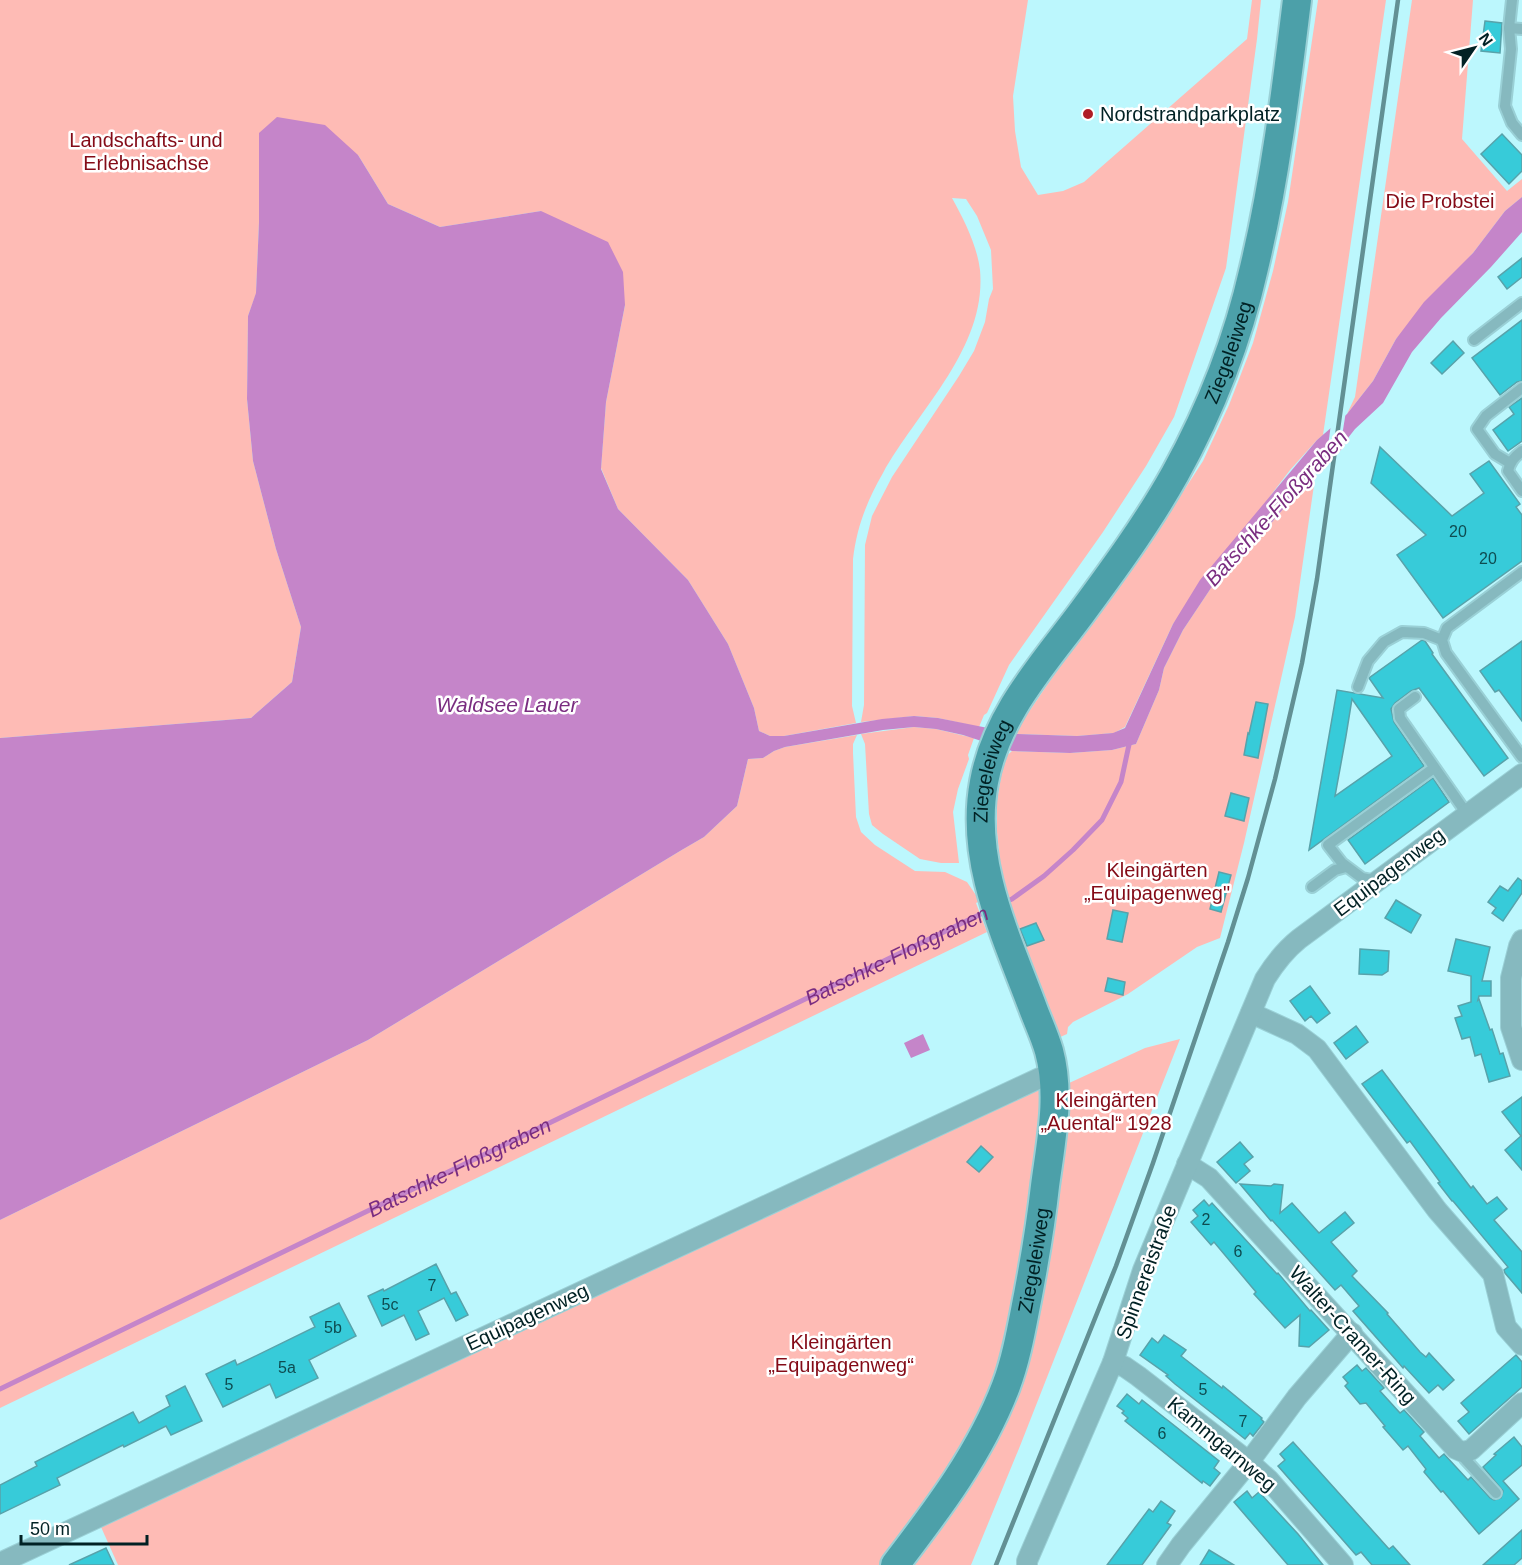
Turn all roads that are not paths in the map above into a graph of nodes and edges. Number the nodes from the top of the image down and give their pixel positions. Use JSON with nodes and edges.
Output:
{"nodes":[{"id":1,"x":1297,"y":0,"type":"edge"},
{"id":2,"x":1512,"y":0,"type":"edge"},
{"id":3,"x":1509,"y":28,"type":"junction"},
{"id":4,"x":1522,"y":29,"type":"edge"},
{"id":5,"x":1517,"y":122,"type":"edge"},
{"id":6,"x":1522,"y":135,"type":"edge"},
{"id":7,"x":1522,"y":303,"type":"edge"},
{"id":8,"x":1474,"y":340,"type":"dead end"},
{"id":9,"x":1522,"y":388,"type":"edge"},
{"id":10,"x":1522,"y":451,"type":"edge"},
{"id":11,"x":1510,"y":463,"type":"junction"},
{"id":12,"x":1522,"y":491,"type":"edge"},
{"id":13,"x":1522,"y":572,"type":"edge"},
{"id":14,"x":1442,"y":640,"type":"junction"},
{"id":15,"x":1358,"y":687,"type":"dead end"},
{"id":16,"x":1415,"y":697,"type":"dead end"},
{"id":17,"x":1522,"y":757,"type":"edge"},
{"id":18,"x":1434,"y":768,"type":"junction"},
{"id":19,"x":1522,"y":774,"type":"edge"},
{"id":20,"x":1467,"y":814,"type":"junction"},
{"id":21,"x":1346,"y":867,"type":"junction"},
{"id":22,"x":1378,"y":881,"type":"junction"},
{"id":23,"x":1312,"y":887,"type":"dead end"},
{"id":24,"x":1522,"y":940,"type":"edge"},
{"id":25,"x":1265,"y":979,"type":"joint"},
{"id":26,"x":1251,"y":1013,"type":"junction"},
{"id":27,"x":1522,"y":1060,"type":"edge"},
{"id":28,"x":1054,"y":1077,"type":"junction"},
{"id":29,"x":1187,"y":1164,"type":"junction"},
{"id":30,"x":1352,"y":1333,"type":"junction"},
{"id":31,"x":1522,"y":1345,"type":"edge"},
{"id":32,"x":1113,"y":1362,"type":"junction"},
{"id":33,"x":1522,"y":1403,"type":"edge"},
{"id":34,"x":1463,"y":1452,"type":"junction"},
{"id":35,"x":1249,"y":1462,"type":"junction"},
{"id":36,"x":1496,"y":1493,"type":"dead end"},
{"id":37,"x":0,"y":1563,"type":"edge"},
{"id":38,"x":895,"y":1565,"type":"edge"},
{"id":39,"x":1027,"y":1565,"type":"edge"},
{"id":40,"x":1167,"y":1565,"type":"edge"},
{"id":41,"x":1343,"y":1565,"type":"edge"}],
"edges":[{"from":1,"to":28,"type":"main road","name":"Ziegeleiweg"},
{"from":2,"to":3,"type":"lane"},
{"from":3,"to":4,"type":"lane"},
{"from":3,"to":5,"type":"lane"},
{"from":5,"to":6,"type":"lane"},
{"from":7,"to":8,"type":"lane"},
{"from":9,"to":11,"type":"lane"},
{"from":10,"to":11,"type":"lane"},
{"from":11,"to":12,"type":"lane"},
{"from":13,"to":14,"type":"lane"},
{"from":14,"to":15,"type":"lane"},
{"from":14,"to":17,"type":"lane"},
{"from":16,"to":18,"type":"lane"},
{"from":18,"to":20,"type":"lane"},
{"from":18,"to":21,"type":"lane"},
{"from":19,"to":20,"type":"street","name":"Equipagenweg"},
{"from":20,"to":22,"type":"street","name":"Equipagenweg"},
{"from":21,"to":22,"type":"lane"},
{"from":21,"to":23,"type":"lane"},
{"from":22,"to":25,"type":"street","name":"Equipagenweg"},
{"from":24,"to":27,"type":"street"},
{"from":25,"to":26,"type":"street","name":"Spinnereistraße"},
{"from":26,"to":29,"type":"street","name":"Spinnereistraße"},
{"from":26,"to":31,"type":"street"},
{"from":28,"to":37,"type":"street","name":"Equipagenweg"},
{"from":28,"to":38,"type":"main road","name":"Ziegeleiweg"},
{"from":29,"to":30,"type":"street","name":"Walter-Cramer-Ring"},
{"from":29,"to":32,"type":"street","name":"Spinnereistraße"},
{"from":30,"to":34,"type":"street","name":"Walter-Cramer-Ring"},
{"from":30,"to":35,"type":"street"},
{"from":32,"to":35,"type":"street","name":"Kammgarnweg"},
{"from":32,"to":39,"type":"street","name":"Spinnereistraße"},
{"from":33,"to":34,"type":"street"},
{"from":34,"to":36,"type":"lane"},
{"from":35,"to":40,"type":"street"},
{"from":35,"to":41,"type":"street","name":"Kammgarnweg"}]}
